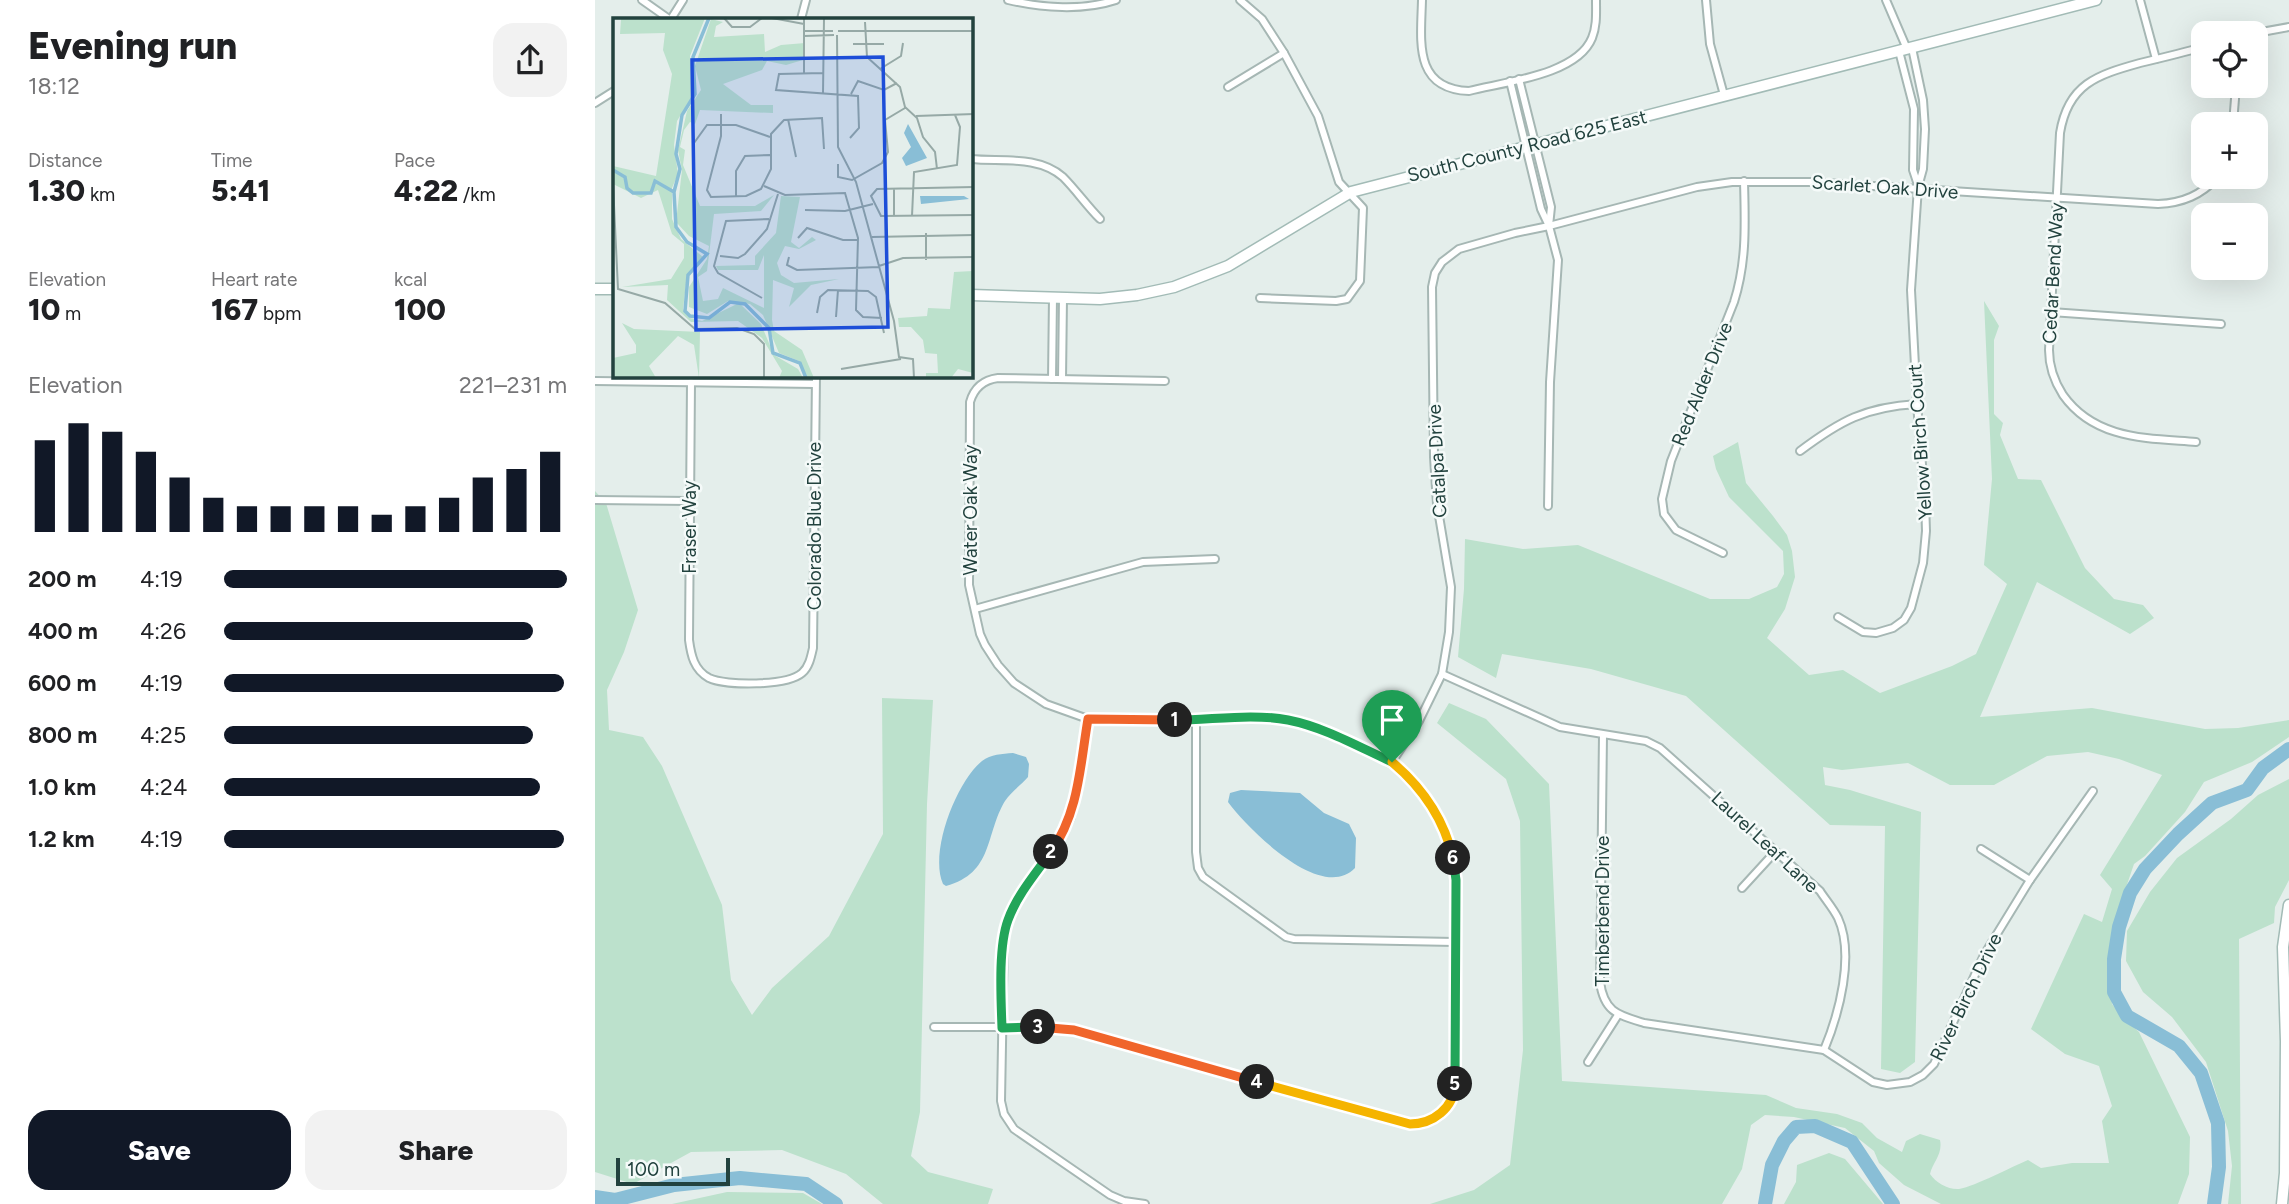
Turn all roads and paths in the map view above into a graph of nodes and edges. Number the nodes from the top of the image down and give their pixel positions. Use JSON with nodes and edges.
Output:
{"nodes":[{"id":1,"x":642,"y":0,"type":"edge"},
{"id":2,"x":683,"y":0,"type":"edge"},
{"id":3,"x":806,"y":0,"type":"edge"},
{"id":4,"x":1008,"y":0,"type":"edge"},
{"id":5,"x":1116,"y":0,"type":"edge"},
{"id":6,"x":1240,"y":0,"type":"edge"},
{"id":7,"x":1422,"y":0,"type":"edge"},
{"id":8,"x":1596,"y":0,"type":"edge"},
{"id":9,"x":1706,"y":0,"type":"edge"},
{"id":10,"x":1886,"y":0,"type":"edge"},
{"id":11,"x":2096,"y":0,"type":"edge"},
{"id":12,"x":2140,"y":0,"type":"edge"},
{"id":13,"x":1026,"y":2,"type":"edge"},
{"id":14,"x":669,"y":18,"type":"edge"},
{"id":15,"x":671,"y":18,"type":"edge"},
{"id":16,"x":801,"y":18,"type":"edge"},
{"id":17,"x":2289,"y":27,"type":"edge"},
{"id":18,"x":2268,"y":31,"type":"edge"},
{"id":19,"x":1906,"y":49,"type":"junction"},
{"id":20,"x":2191,"y":50,"type":"edge"},
{"id":21,"x":1284,"y":53,"type":"junction"},
{"id":22,"x":2156,"y":59,"type":"junction"},
{"id":23,"x":1519,"y":79,"type":"junction"},
{"id":24,"x":1510,"y":81,"type":"junction"},
{"id":25,"x":1228,"y":87,"type":"dead end"},
{"id":26,"x":613,"y":92,"type":"edge"},
{"id":27,"x":1724,"y":96,"type":"junction"},
{"id":28,"x":595,"y":103,"type":"edge"},
{"id":29,"x":1532,"y":146,"type":"junction"},
{"id":30,"x":973,"y":159,"type":"edge"},
{"id":31,"x":1744,"y":181,"type":"junction"},
{"id":32,"x":1918,"y":187,"type":"junction"},
{"id":33,"x":2205,"y":189,"type":"edge"},
{"id":34,"x":1351,"y":192,"type":"junction"},
{"id":35,"x":2056,"y":197,"type":"junction"},
{"id":36,"x":1100,"y":219,"type":"dead end"},
{"id":37,"x":1549,"y":226,"type":"junction"},
{"id":38,"x":595,"y":289,"type":"edge"},
{"id":39,"x":613,"y":289,"type":"edge"},
{"id":40,"x":973,"y":295,"type":"edge"},
{"id":41,"x":1058,"y":298,"type":"junction"},
{"id":42,"x":1260,"y":298,"type":"dead end"},
{"id":43,"x":2051,"y":312,"type":"junction"},
{"id":44,"x":2221,"y":324,"type":"dead end"},
{"id":45,"x":816,"y":378,"type":"edge"},
{"id":46,"x":1052,"y":379,"type":"junction"},
{"id":47,"x":1062,"y":379,"type":"junction"},
{"id":48,"x":595,"y":381,"type":"edge"},
{"id":49,"x":1165,"y":381,"type":"dead end"},
{"id":50,"x":691,"y":382,"type":"junction"},
{"id":51,"x":815,"y":384,"type":"junction"},
{"id":52,"x":1917,"y":404,"type":"junction"},
{"id":53,"x":2196,"y":442,"type":"dead end"},
{"id":54,"x":1800,"y":451,"type":"dead end"},
{"id":55,"x":595,"y":500,"type":"edge"},
{"id":56,"x":689,"y":501,"type":"junction"},
{"id":57,"x":1548,"y":506,"type":"dead end"},
{"id":58,"x":1723,"y":553,"type":"dead end"},
{"id":59,"x":1215,"y":559,"type":"dead end"},
{"id":60,"x":975,"y":609,"type":"junction"},
{"id":61,"x":1838,"y":617,"type":"dead end"},
{"id":62,"x":698,"y":669,"type":"joint"},
{"id":63,"x":1442,"y":674,"type":"junction"},
{"id":64,"x":1088,"y":719,"type":"junction"},
{"id":65,"x":1196,"y":720,"type":"junction"},
{"id":66,"x":1603,"y":736,"type":"junction"},
{"id":67,"x":1392,"y":762,"type":"junction"},
{"id":68,"x":2093,"y":791,"type":"dead end"},
{"id":69,"x":1981,"y":849,"type":"dead end"},
{"id":70,"x":1775,"y":852,"type":"junction"},
{"id":71,"x":2030,"y":880,"type":"junction"},
{"id":72,"x":1742,"y":888,"type":"dead end"},
{"id":73,"x":2289,"y":905,"type":"edge"},
{"id":74,"x":1455,"y":942,"type":"junction"},
{"id":75,"x":1618,"y":1015,"type":"junction"},
{"id":76,"x":934,"y":1027,"type":"dead end"},
{"id":77,"x":1002,"y":1028,"type":"junction"},
{"id":78,"x":1824,"y":1050,"type":"junction"},
{"id":79,"x":1588,"y":1062,"type":"dead end"},
{"id":80,"x":1145,"y":1204,"type":"edge"},
{"id":81,"x":2282,"y":1204,"type":"edge"}],
"edges":[{"from":1,"to":14,"type":"street"},
{"from":2,"to":15,"type":"street"},
{"from":3,"to":16,"type":"street"},
{"from":4,"to":13,"type":"street"},
{"from":5,"to":13,"type":"street"},
{"from":6,"to":21,"type":"street"},
{"from":7,"to":24,"type":"street"},
{"from":8,"to":23,"type":"street"},
{"from":9,"to":27,"type":"street"},
{"from":10,"to":19,"type":"street"},
{"from":11,"to":19,"type":"street","name":"South County Road 625 East"},
{"from":12,"to":22,"type":"street"},
{"from":17,"to":18,"type":"street"},
{"from":19,"to":27,"type":"street","name":"South County Road 625 East"},
{"from":19,"to":32,"type":"street","name":"Yellow Birch Court"},
{"from":19,"to":32,"type":"street","name":"Yellow Birch Court"},
{"from":20,"to":22,"type":"street","name":"Cedar Bend Way"},
{"from":21,"to":25,"type":"street"},
{"from":21,"to":34,"type":"street"},
{"from":22,"to":35,"type":"street","name":"Cedar Bend Way"},
{"from":23,"to":24,"type":"street"},
{"from":23,"to":29,"type":"street"},
{"from":24,"to":29,"type":"street"},
{"from":26,"to":28,"type":"street"},
{"from":27,"to":29,"type":"street","name":"South County Road 625 East"},
{"from":29,"to":34,"type":"street","name":"South County Road 625 East"},
{"from":29,"to":37,"type":"street"},
{"from":30,"to":36,"type":"street"},
{"from":31,"to":32,"type":"street","name":"Scarlet Oak Drive"},
{"from":31,"to":37,"type":"street","name":"Scarlet Oak Drive"},
{"from":31,"to":58,"type":"street","name":"Red Alder Drive"},
{"from":32,"to":35,"type":"street","name":"Scarlet Oak Drive"},
{"from":32,"to":52,"type":"street","name":"Yellow Birch Court"},
{"from":33,"to":35,"type":"street","name":"Scarlet Oak Drive"},
{"from":34,"to":41,"type":"street","name":"South County Road 625 East"},
{"from":34,"to":42,"type":"street"},
{"from":35,"to":43,"type":"street","name":"Cedar Bend Way"},
{"from":37,"to":57,"type":"street"},
{"from":37,"to":63,"type":"street","name":"Catalpa Drive"},
{"from":38,"to":39,"type":"street"},
{"from":40,"to":41,"type":"street","name":"South County Road 625 East"},
{"from":41,"to":46,"type":"street"},
{"from":41,"to":47,"type":"street"},
{"from":43,"to":44,"type":"street"},
{"from":43,"to":53,"type":"street","name":"Cedar Bend Way"},
{"from":45,"to":51,"type":"street","name":"Colorado Blue Drive"},
{"from":46,"to":47,"type":"street"},
{"from":46,"to":60,"type":"street","name":"Water Oak Way"},
{"from":47,"to":49,"type":"street"},
{"from":48,"to":50,"type":"street"},
{"from":50,"to":51,"type":"street"},
{"from":50,"to":56,"type":"street","name":"Fraser Way"},
{"from":51,"to":62,"type":"street","name":"Colorado Blue Drive"},
{"from":52,"to":54,"type":"street"},
{"from":52,"to":61,"type":"street","name":"Yellow Birch Court"},
{"from":55,"to":56,"type":"street"},
{"from":56,"to":62,"type":"street","name":"Fraser Way"},
{"from":59,"to":60,"type":"street"},
{"from":60,"to":64,"type":"street","name":"Water Oak Way"},
{"from":63,"to":66,"type":"street","name":"Laurel Leaf Lane"},
{"from":63,"to":67,"type":"street","name":"Catalpa Drive"},
{"from":64,"to":65,"type":"street","name":"Water Oak Way"},
{"from":64,"to":77,"type":"street"},
{"from":65,"to":67,"type":"street","name":"Water Oak Way"},
{"from":65,"to":74,"type":"street"},
{"from":66,"to":70,"type":"street","name":"Laurel Leaf Lane"},
{"from":66,"to":75,"type":"street","name":"Timberbend Drive"},
{"from":67,"to":74,"type":"street"},
{"from":68,"to":71,"type":"street","name":"River Birch Drive"},
{"from":69,"to":71,"type":"street"},
{"from":70,"to":72,"type":"street"},
{"from":70,"to":78,"type":"street","name":"Laurel Leaf Lane"},
{"from":71,"to":78,"type":"street","name":"River Birch Drive"},
{"from":73,"to":81,"type":"street"},
{"from":74,"to":77,"type":"street"},
{"from":75,"to":78,"type":"street"},
{"from":75,"to":79,"type":"street"},
{"from":76,"to":77,"type":"street"},
{"from":77,"to":80,"type":"street"}]}
